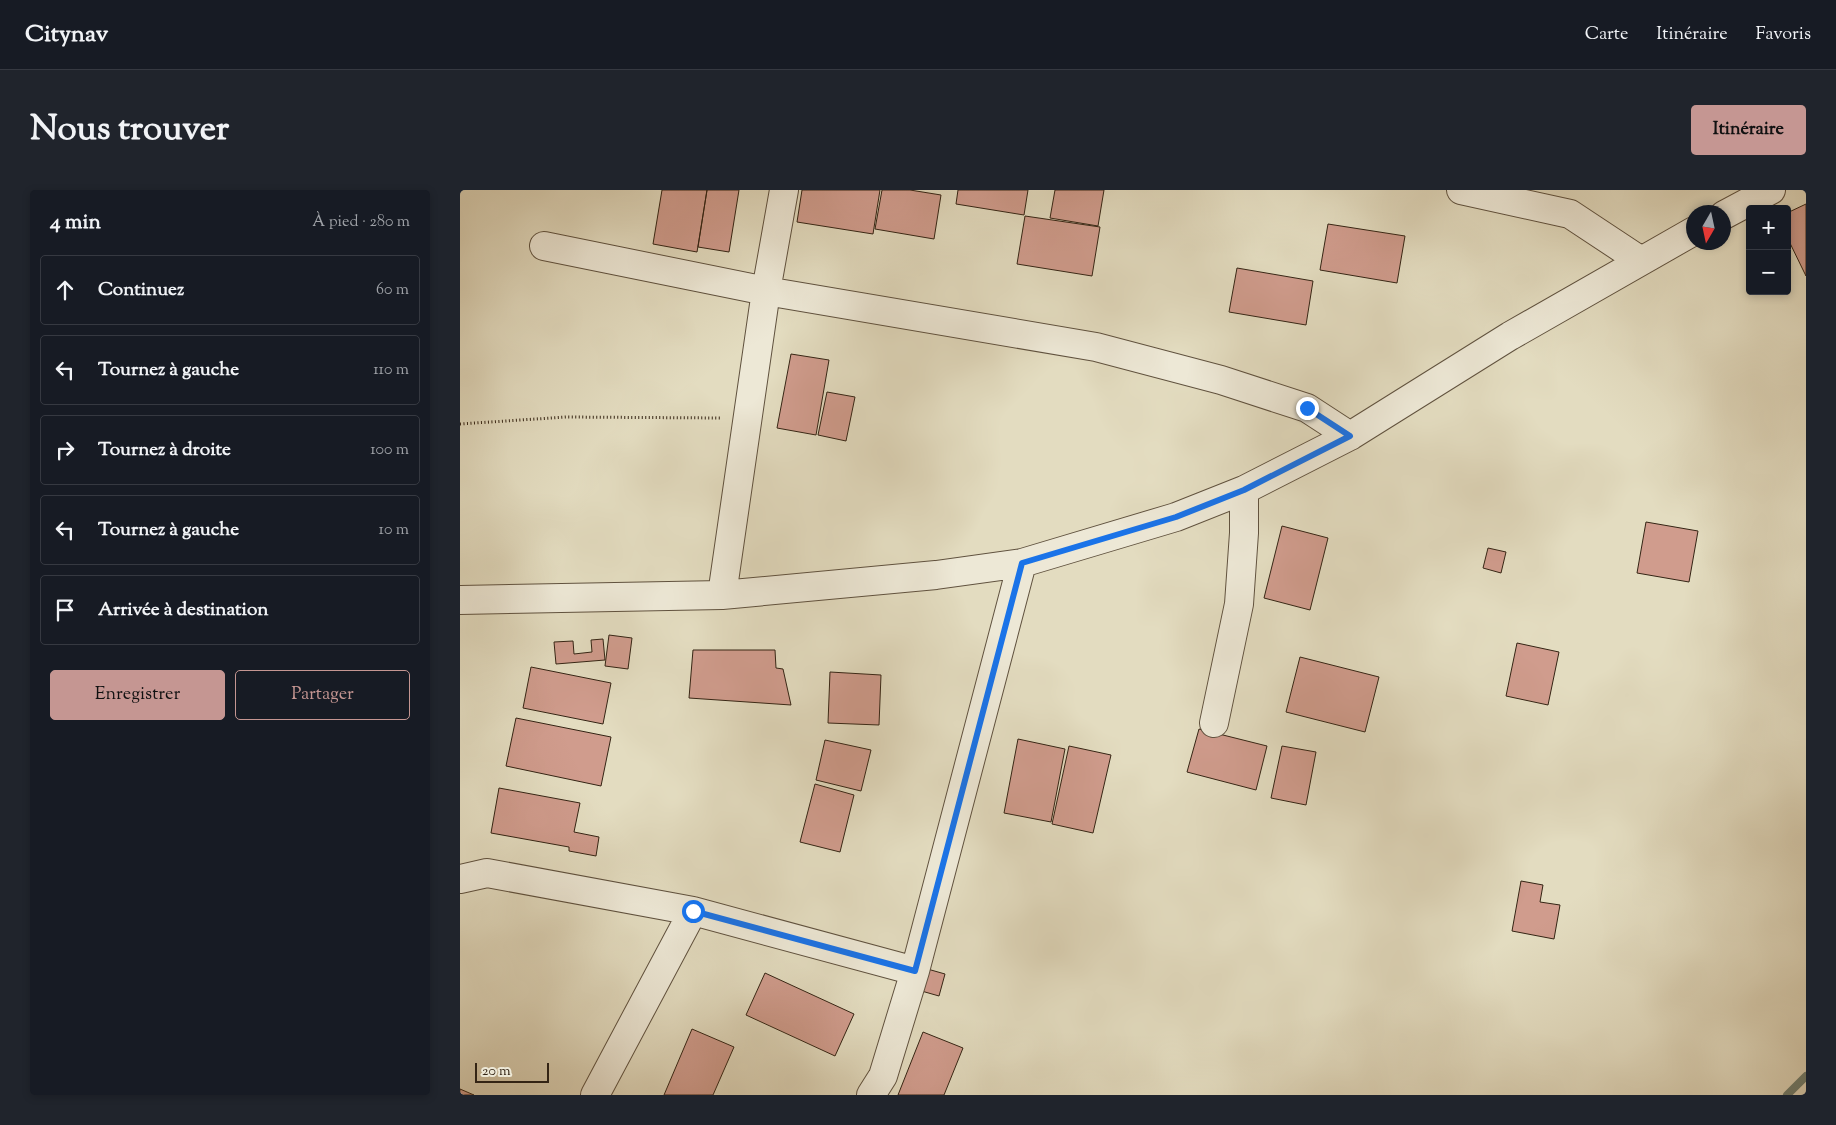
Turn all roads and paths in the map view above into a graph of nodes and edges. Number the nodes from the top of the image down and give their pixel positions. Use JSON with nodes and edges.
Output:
{"nodes":[{"id":1,"x":784,"y":190,"type":"edge"},
{"id":2,"x":1461,"y":190,"type":"edge"},
{"id":3,"x":1771,"y":190,"type":"edge"},
{"id":4,"x":1731,"y":211,"type":"edge"},
{"id":5,"x":1686,"y":236,"type":"edge"},
{"id":6,"x":544,"y":246,"type":"dead end"},
{"id":7,"x":1641,"y":261,"type":"junction"},
{"id":8,"x":766,"y":291,"type":"junction"},
{"id":9,"x":747,"y":418,"type":"junction"},
{"id":10,"x":460,"y":424,"type":"edge"},
{"id":11,"x":1350,"y":436,"type":"junction"},
{"id":12,"x":1244,"y":490,"type":"junction"},
{"id":13,"x":1022,"y":563,"type":"junction"},
{"id":14,"x":722,"y":595,"type":"junction"},
{"id":15,"x":460,"y":600,"type":"edge"},
{"id":16,"x":1214,"y":723,"type":"dead end"},
{"id":17,"x":460,"y":879,"type":"edge"},
{"id":18,"x":693,"y":911,"type":"junction"},
{"id":19,"x":915,"y":971,"type":"junction"},
{"id":20,"x":595,"y":1095,"type":"edge"},
{"id":21,"x":871,"y":1095,"type":"edge"}],
"edges":[{"from":1,"to":8,"type":"street"},
{"from":2,"to":7,"type":"street"},
{"from":3,"to":4,"type":"street"},
{"from":5,"to":7,"type":"street"},
{"from":6,"to":8,"type":"street"},
{"from":7,"to":11,"type":"street"},
{"from":8,"to":9,"type":"street"},
{"from":8,"to":11,"type":"street"},
{"from":9,"to":10,"type":"path"},
{"from":9,"to":14,"type":"street"},
{"from":11,"to":12,"type":"street"},
{"from":12,"to":13,"type":"street"},
{"from":12,"to":16,"type":"street"},
{"from":13,"to":14,"type":"street"},
{"from":13,"to":19,"type":"street"},
{"from":14,"to":15,"type":"street"},
{"from":17,"to":18,"type":"street"},
{"from":18,"to":19,"type":"street"},
{"from":18,"to":20,"type":"street"},
{"from":19,"to":21,"type":"street"}]}
